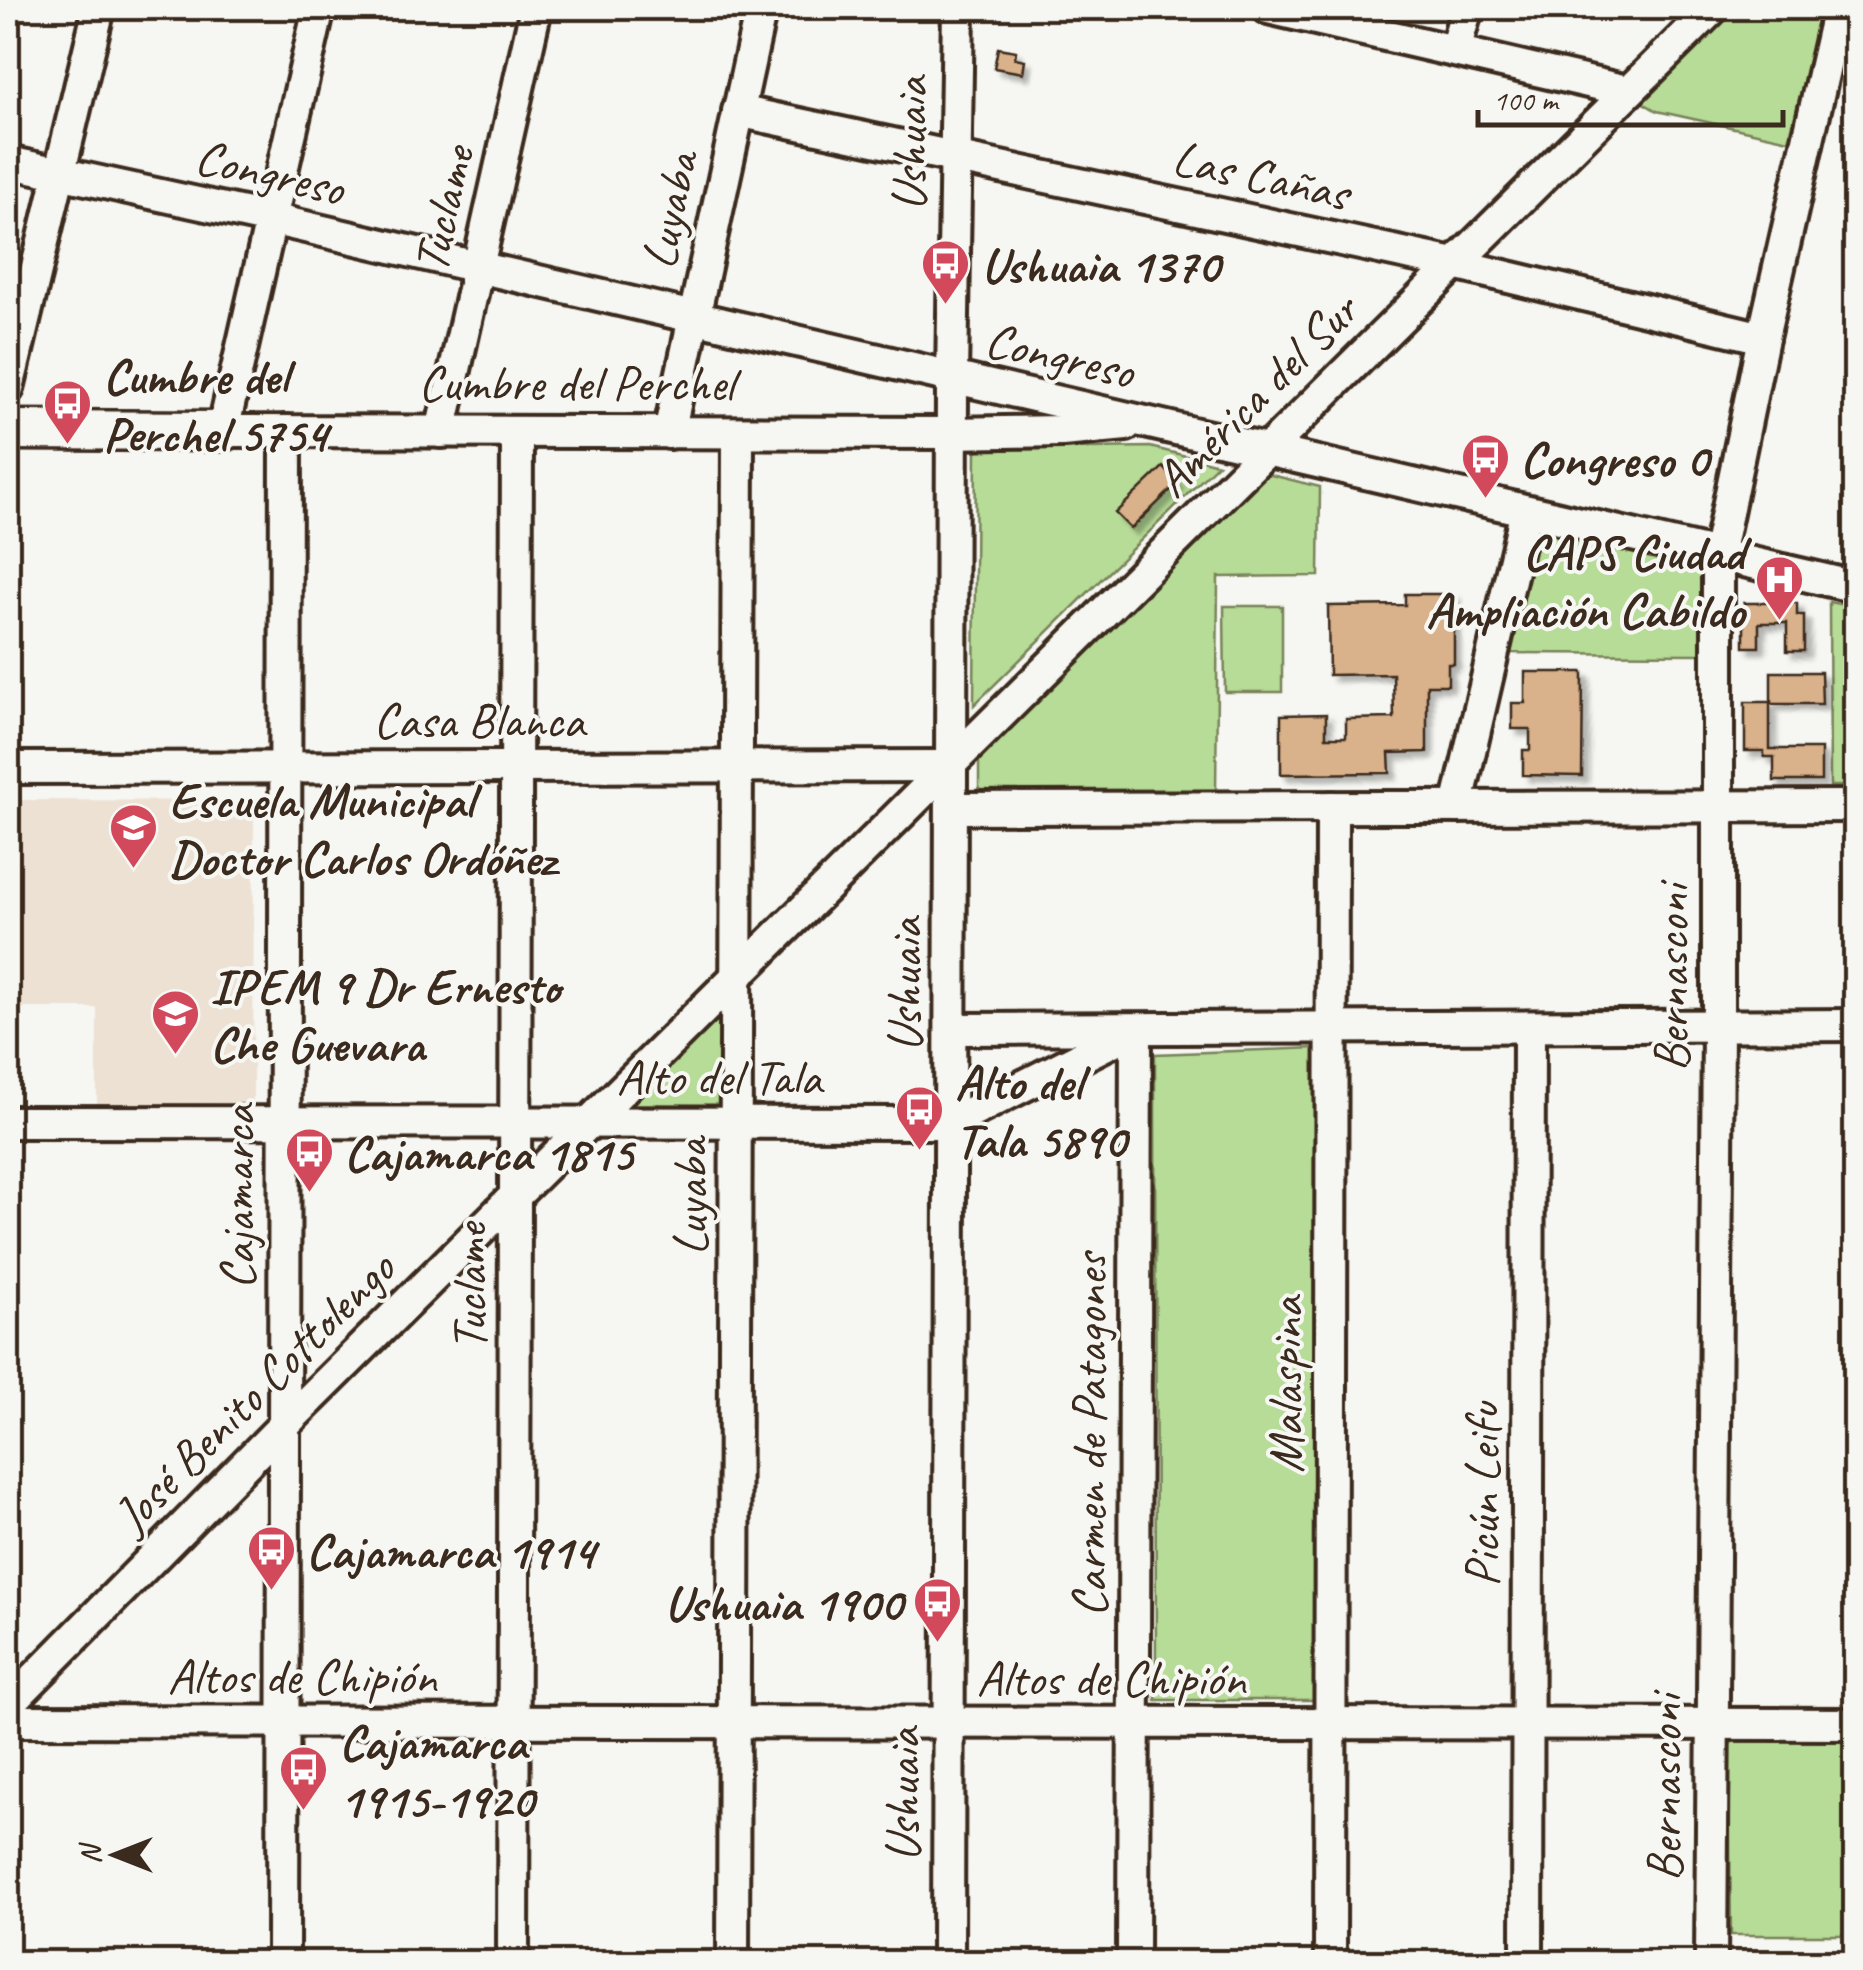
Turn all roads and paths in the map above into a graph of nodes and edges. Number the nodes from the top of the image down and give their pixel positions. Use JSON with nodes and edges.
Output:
{"nodes":[{"id":1,"x":99,"y":8,"type":"edge"},
{"id":2,"x":320,"y":8,"type":"edge"},
{"id":3,"x":536,"y":8,"type":"edge"},
{"id":4,"x":760,"y":8,"type":"edge"},
{"id":5,"x":958,"y":8,"type":"edge"},
{"id":6,"x":1268,"y":8,"type":"edge"},
{"id":7,"x":1466,"y":8,"type":"edge"},
{"id":8,"x":1713,"y":8,"type":"edge"},
{"id":9,"x":1838,"y":8,"type":"edge"},
{"id":10,"x":1455,"y":50,"type":"junction"},
{"id":11,"x":1626,"y":91,"type":"junction"},
{"id":12,"x":738,"y":111,"type":"junction"},
{"id":13,"x":956,"y":158,"type":"junction"},
{"id":14,"x":8,"y":162,"type":"edge"},
{"id":15,"x":59,"y":174,"type":"junction"},
{"id":16,"x":271,"y":219,"type":"junction"},
{"id":17,"x":1454,"y":264,"type":"junction"},
{"id":18,"x":477,"y":267,"type":"junction"},
{"id":19,"x":693,"y":316,"type":"junction"},
{"id":20,"x":1763,"y":338,"type":"junction"},
{"id":21,"x":952,"y":377,"type":"junction"},
{"id":22,"x":8,"y":388,"type":"edge"},
{"id":23,"x":1144,"y":423,"type":"junction"},
{"id":24,"x":8,"y":430,"type":"edge"},
{"id":25,"x":222,"y":431,"type":"junction"},
{"id":26,"x":286,"y":431,"type":"junction"},
{"id":27,"x":441,"y":432,"type":"junction"},
{"id":28,"x":517,"y":432,"type":"junction"},
{"id":29,"x":669,"y":432,"type":"junction"},
{"id":30,"x":738,"y":433,"type":"junction"},
{"id":31,"x":952,"y":434,"type":"junction"},
{"id":32,"x":1266,"y":450,"type":"junction"},
{"id":33,"x":1526,"y":511,"type":"junction"},
{"id":34,"x":1718,"y":556,"type":"junction"},
{"id":35,"x":1856,"y":588,"type":"edge"},
{"id":36,"x":737,"y":766,"type":"junction"},
{"id":37,"x":951,"y":766,"type":"junction"},
{"id":38,"x":285,"y":767,"type":"junction"},
{"id":39,"x":517,"y":767,"type":"junction"},
{"id":40,"x":8,"y":768,"type":"edge"},
{"id":41,"x":1718,"y":806,"type":"junction"},
{"id":42,"x":1856,"y":806,"type":"edge"},
{"id":43,"x":1332,"y":807,"type":"junction"},
{"id":44,"x":1456,"y":807,"type":"junction"},
{"id":45,"x":951,"y":808,"type":"junction"},
{"id":46,"x":738,"y":976,"type":"junction"},
{"id":47,"x":1856,"y":1025,"type":"edge"},
{"id":48,"x":1718,"y":1026,"type":"junction"},
{"id":49,"x":1528,"y":1027,"type":"junction"},
{"id":50,"x":1136,"y":1028,"type":"junction"},
{"id":51,"x":1332,"y":1028,"type":"junction"},
{"id":52,"x":951,"y":1030,"type":"junction"},
{"id":53,"x":8,"y":1122,"type":"edge"},
{"id":54,"x":284,"y":1122,"type":"junction"},
{"id":55,"x":516,"y":1123,"type":"junction"},
{"id":56,"x":590,"y":1123,"type":"junction"},
{"id":57,"x":736,"y":1123,"type":"junction"},
{"id":58,"x":950,"y":1124,"type":"junction"},
{"id":59,"x":516,"y":1195,"type":"junction"},
{"id":60,"x":282,"y":1426,"type":"junction"},
{"id":61,"x":8,"y":1705,"type":"edge"},
{"id":62,"x":8,"y":1721,"type":"edge"},
{"id":63,"x":283,"y":1723,"type":"junction"},
{"id":64,"x":515,"y":1724,"type":"junction"},
{"id":65,"x":734,"y":1724,"type":"junction"},
{"id":66,"x":1710,"y":1724,"type":"junction"},
{"id":67,"x":1856,"y":1724,"type":"edge"},
{"id":68,"x":949,"y":1725,"type":"junction"},
{"id":69,"x":1134,"y":1725,"type":"junction"},
{"id":70,"x":1332,"y":1725,"type":"junction"},
{"id":71,"x":1528,"y":1725,"type":"junction"},
{"id":72,"x":282,"y":1962,"type":"edge"},
{"id":73,"x":514,"y":1962,"type":"edge"},
{"id":74,"x":733,"y":1962,"type":"edge"},
{"id":75,"x":948,"y":1962,"type":"edge"},
{"id":76,"x":1133,"y":1962,"type":"edge"},
{"id":77,"x":1330,"y":1962,"type":"edge"},
{"id":78,"x":1528,"y":1962,"type":"edge"},
{"id":79,"x":1711,"y":1962,"type":"edge"}],
"edges":[{"from":1,"to":15,"type":"street"},
{"from":2,"to":16,"type":"street"},
{"from":3,"to":18,"type":"street","name":"Tuclame"},
{"from":4,"to":12,"type":"street","name":"Luyaba"},
{"from":5,"to":13,"type":"street","name":"Ushuaia"},
{"from":6,"to":10,"type":"street"},
{"from":7,"to":10,"type":"street"},
{"from":8,"to":11,"type":"street","name":"América del Sur"},
{"from":9,"to":20,"type":"street","name":"Bernasconi"},
{"from":10,"to":11,"type":"street"},
{"from":11,"to":17,"type":"street","name":"América del Sur"},
{"from":12,"to":13,"type":"street","name":"Las Cañas"},
{"from":12,"to":19,"type":"street","name":"Luyaba"},
{"from":13,"to":17,"type":"street","name":"Las Cañas"},
{"from":13,"to":21,"type":"street","name":"Ushuaia"},
{"from":14,"to":15,"type":"street","name":"Congreso"},
{"from":15,"to":16,"type":"street","name":"Congreso"},
{"from":15,"to":22,"type":"street"},
{"from":16,"to":18,"type":"street","name":"Congreso"},
{"from":16,"to":25,"type":"street"},
{"from":17,"to":20,"type":"street","name":"Las Cañas"},
{"from":17,"to":32,"type":"street","name":"América del Sur"},
{"from":18,"to":19,"type":"street","name":"Congreso"},
{"from":18,"to":27,"type":"street","name":"Tuclame"},
{"from":19,"to":21,"type":"street","name":"Congreso"},
{"from":19,"to":29,"type":"street","name":"Luyaba"},
{"from":20,"to":34,"type":"street","name":"Bernasconi"},
{"from":21,"to":23,"type":"street","name":"Congreso"},
{"from":21,"to":31,"type":"street","name":"Ushuaia"},
{"from":23,"to":31,"type":"street","name":"Cumbre del Perchel"},
{"from":23,"to":32,"type":"street","name":"Congreso"},
{"from":24,"to":25,"type":"main road","name":"Cumbre del Perchel"},
{"from":25,"to":26,"type":"street","name":"Cumbre del Perchel"},
{"from":26,"to":27,"type":"street","name":"Cumbre del Perchel"},
{"from":26,"to":38,"type":"street","name":"Cajamarca"},
{"from":27,"to":28,"type":"street","name":"Cumbre del Perchel"},
{"from":28,"to":29,"type":"street","name":"Cumbre del Perchel"},
{"from":28,"to":39,"type":"street","name":"Tuclame"},
{"from":29,"to":30,"type":"street","name":"Cumbre del Perchel"},
{"from":30,"to":31,"type":"street","name":"Cumbre del Perchel"},
{"from":30,"to":36,"type":"street","name":"Luyaba"},
{"from":31,"to":37,"type":"street","name":"Ushuaia"},
{"from":32,"to":33,"type":"street","name":"Congreso"},
{"from":32,"to":37,"type":"street","name":"América del Sur"},
{"from":33,"to":34,"type":"street","name":"Congreso"},
{"from":33,"to":44,"type":"street"},
{"from":34,"to":35,"type":"street","name":"Congreso"},
{"from":34,"to":41,"type":"street","name":"Bernasconi"},
{"from":36,"to":37,"type":"street","name":"Casa Blanca"},
{"from":36,"to":39,"type":"street","name":"Casa Blanca"},
{"from":36,"to":46,"type":"street","name":"Luyaba"},
{"from":37,"to":45,"type":"street","name":"Ushuaia"},
{"from":37,"to":46,"type":"street","name":"José Benito Cottolengo"},
{"from":38,"to":39,"type":"street","name":"Casa Blanca"},
{"from":38,"to":40,"type":"street","name":"Casa Blanca"},
{"from":38,"to":54,"type":"street","name":"Cajamarca"},
{"from":39,"to":55,"type":"street","name":"Tuclame"},
{"from":41,"to":42,"type":"street"},
{"from":41,"to":44,"type":"street"},
{"from":41,"to":48,"type":"street","name":"Bernasconi"},
{"from":43,"to":44,"type":"street"},
{"from":43,"to":45,"type":"street"},
{"from":43,"to":51,"type":"street","name":"Malaspina"},
{"from":45,"to":52,"type":"street","name":"Ushuaia"},
{"from":46,"to":56,"type":"street","name":"José Benito Cottolengo"},
{"from":46,"to":57,"type":"street","name":"Luyaba"},
{"from":47,"to":48,"type":"street"},
{"from":48,"to":49,"type":"street"},
{"from":48,"to":66,"type":"street","name":"Bernasconi"},
{"from":49,"to":51,"type":"street"},
{"from":49,"to":71,"type":"street","name":"Picún Leifu"},
{"from":50,"to":51,"type":"street"},
{"from":50,"to":52,"type":"street"},
{"from":50,"to":58,"type":"street"},
{"from":50,"to":69,"type":"street","name":"Carmen de Patagones"},
{"from":51,"to":70,"type":"street","name":"Malaspina"},
{"from":52,"to":58,"type":"street","name":"Ushuaia"},
{"from":53,"to":54,"type":"street","name":"Alto del Tala"},
{"from":54,"to":55,"type":"street","name":"Alto del Tala"},
{"from":54,"to":60,"type":"street","name":"Cajamarca"},
{"from":55,"to":56,"type":"street","name":"Alto del Tala"},
{"from":55,"to":59,"type":"street","name":"Tuclame"},
{"from":56,"to":57,"type":"street","name":"Alto del Tala"},
{"from":56,"to":59,"type":"street","name":"José Benito Cottolengo"},
{"from":57,"to":58,"type":"street","name":"Alto del Tala"},
{"from":57,"to":65,"type":"street","name":"Luyaba"},
{"from":58,"to":68,"type":"street","name":"Ushuaia"},
{"from":59,"to":60,"type":"street","name":"José Benito Cottolengo"},
{"from":59,"to":64,"type":"street","name":"Tuclame"},
{"from":60,"to":61,"type":"street","name":"José Benito Cottolengo"},
{"from":60,"to":63,"type":"street","name":"Cajamarca"},
{"from":62,"to":63,"type":"street","name":"Altos de Chipión"},
{"from":63,"to":64,"type":"street","name":"Altos de Chipión"},
{"from":63,"to":72,"type":"street","name":"Cajamarca"},
{"from":64,"to":65,"type":"street","name":"Altos de Chipión"},
{"from":64,"to":73,"type":"street","name":"Tuclame"},
{"from":65,"to":68,"type":"street","name":"Altos de Chipión"},
{"from":65,"to":74,"type":"street","name":"Luyaba"},
{"from":66,"to":67,"type":"street","name":"Altos de Chipión"},
{"from":66,"to":71,"type":"street","name":"Altos de Chipión"},
{"from":66,"to":79,"type":"street","name":"Bernasconi"},
{"from":68,"to":69,"type":"street","name":"Altos de Chipión"},
{"from":68,"to":75,"type":"street","name":"Ushuaia"},
{"from":69,"to":70,"type":"street","name":"Altos de Chipión"},
{"from":69,"to":76,"type":"street","name":"Carmen de Patagones"},
{"from":70,"to":71,"type":"street","name":"Altos de Chipión"},
{"from":70,"to":77,"type":"street","name":"Malaspina"},
{"from":71,"to":78,"type":"street","name":"Picún Leifu"}]}
